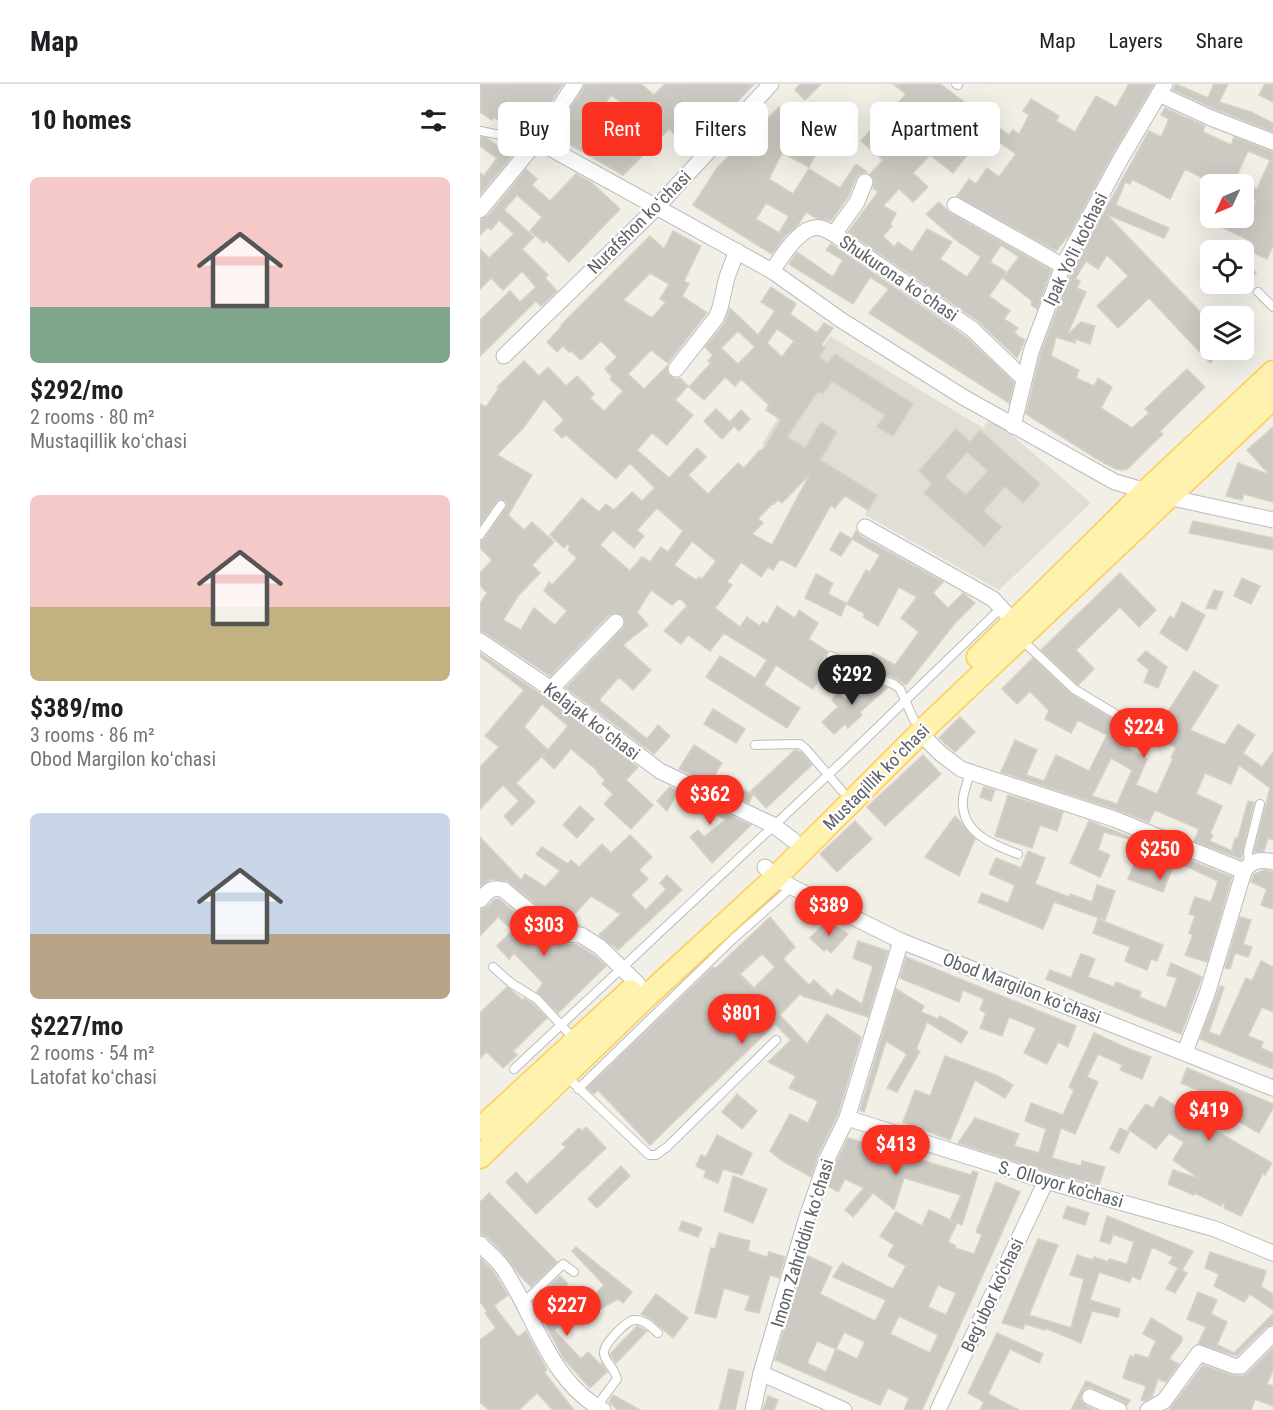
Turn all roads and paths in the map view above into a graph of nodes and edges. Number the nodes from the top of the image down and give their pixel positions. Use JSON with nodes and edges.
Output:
{"nodes":[{"id":1,"x":575,"y":84,"type":"edge"},
{"id":2,"x":771,"y":84,"type":"edge"},
{"id":3,"x":1162,"y":89,"type":"edge"},
{"id":4,"x":563,"y":102,"type":"edge"},
{"id":5,"x":480,"y":131,"type":"edge"},
{"id":6,"x":498,"y":134,"type":"edge"},
{"id":7,"x":1273,"y":142,"type":"edge"},
{"id":8,"x":525,"y":156,"type":"edge"},
{"id":9,"x":556,"y":156,"type":"edge"},
{"id":10,"x":865,"y":182,"type":"dead end"},
{"id":11,"x":955,"y":205,"type":"dead end"},
{"id":12,"x":657,"y":207,"type":"junction"},
{"id":13,"x":480,"y":210,"type":"edge"},
{"id":14,"x":834,"y":234,"type":"junction"},
{"id":15,"x":737,"y":251,"type":"junction"},
{"id":16,"x":1063,"y":266,"type":"junction"},
{"id":17,"x":772,"y":271,"type":"junction"},
{"id":18,"x":1258,"y":292,"type":"dead end"},
{"id":19,"x":1273,"y":307,"type":"edge"},
{"id":20,"x":504,"y":356,"type":"dead end"},
{"id":21,"x":676,"y":369,"type":"dead end"},
{"id":22,"x":1273,"y":372,"type":"edge"},
{"id":23,"x":1024,"y":379,"type":"junction"},
{"id":24,"x":1273,"y":398,"type":"edge"},
{"id":25,"x":1013,"y":426,"type":"junction"},
{"id":26,"x":1157,"y":494,"type":"junction"},
{"id":27,"x":501,"y":505,"type":"dead end"},
{"id":28,"x":1273,"y":520,"type":"edge"},
{"id":29,"x":865,"y":527,"type":"dead end"},
{"id":30,"x":480,"y":535,"type":"edge"},
{"id":31,"x":616,"y":622,"type":"dead end"},
{"id":32,"x":1011,"y":623,"type":"junction"},
{"id":33,"x":480,"y":641,"type":"edge"},
{"id":34,"x":831,"y":656,"type":"dead end"},
{"id":35,"x":551,"y":689,"type":"junction"},
{"id":36,"x":1117,"y":715,"type":"dead end"},
{"id":37,"x":913,"y":718,"type":"junction"},
{"id":38,"x":755,"y":745,"type":"dead end"},
{"id":39,"x":970,"y":772,"type":"junction"},
{"id":40,"x":835,"y":782,"type":"junction"},
{"id":41,"x":1260,"y":804,"type":"dead end"},
{"id":42,"x":773,"y":825,"type":"junction"},
{"id":43,"x":793,"y":840,"type":"junction"},
{"id":44,"x":1018,"y":854,"type":"dead end"},
{"id":45,"x":1273,"y":862,"type":"edge"},
{"id":46,"x":1246,"y":867,"type":"junction"},
{"id":47,"x":778,"y":877,"type":"junction"},
{"id":48,"x":480,"y":900,"type":"edge"},
{"id":49,"x":901,"y":941,"type":"junction"},
{"id":50,"x":493,"y":967,"type":"dead end"},
{"id":51,"x":630,"y":976,"type":"junction"},
{"id":52,"x":569,"y":1033,"type":"junction"},
{"id":53,"x":776,"y":1040,"type":"dead end"},
{"id":54,"x":1185,"y":1052,"type":"junction"},
{"id":55,"x":514,"y":1069,"type":"dead end"},
{"id":56,"x":571,"y":1082,"type":"junction"},
{"id":57,"x":1273,"y":1088,"type":"edge"},
{"id":58,"x":847,"y":1118,"type":"junction"},
{"id":59,"x":480,"y":1129,"type":"edge"},
{"id":60,"x":480,"y":1157,"type":"edge"},
{"id":61,"x":1046,"y":1181,"type":"junction"},
{"id":62,"x":480,"y":1244,"type":"edge"},
{"id":63,"x":1273,"y":1253,"type":"edge"},
{"id":64,"x":574,"y":1272,"type":"dead end"},
{"id":65,"x":524,"y":1303,"type":"junction"},
{"id":66,"x":658,"y":1333,"type":"dead end"},
{"id":67,"x":1273,"y":1334,"type":"edge"},
{"id":68,"x":761,"y":1373,"type":"junction"},
{"id":69,"x":1090,"y":1396,"type":"dead end"},
{"id":70,"x":600,"y":1408,"type":"edge"},
{"id":71,"x":753,"y":1410,"type":"edge"},
{"id":72,"x":844,"y":1410,"type":"edge"},
{"id":73,"x":938,"y":1410,"type":"edge"},
{"id":74,"x":1119,"y":1410,"type":"edge"},
{"id":75,"x":1148,"y":1410,"type":"edge"}],
"edges":[{"from":1,"to":4,"type":"street"},
{"from":2,"to":12,"type":"street","name":"Nurafshon koʻchasi"},
{"from":3,"to":7,"type":"street"},
{"from":3,"to":16,"type":"street","name":"Ipak Yo'li ko'chasi"},
{"from":5,"to":6,"type":"lane"},
{"from":8,"to":13,"type":"street"},
{"from":9,"to":12,"type":"street"},
{"from":10,"to":14,"type":"street"},
{"from":11,"to":16,"type":"street"},
{"from":12,"to":15,"type":"street"},
{"from":12,"to":20,"type":"street","name":"Nurafshon koʻchasi"},
{"from":14,"to":17,"type":"street","name":"Shukurona koʻchasi"},
{"from":14,"to":23,"type":"street","name":"Shukurona koʻchasi"},
{"from":15,"to":17,"type":"street"},
{"from":15,"to":21,"type":"street"},
{"from":16,"to":23,"type":"street","name":"Ipak Yo'li ko'chasi"},
{"from":17,"to":25,"type":"street"},
{"from":18,"to":19,"type":"lane"},
{"from":22,"to":26,"type":"main road","name":"Mustaqillik koʻchasi"},
{"from":23,"to":25,"type":"street","name":"Ipak Yo'li ko'chasi"},
{"from":24,"to":26,"type":"main road","name":"Mustaqillik koʻchasi"},
{"from":25,"to":26,"type":"street"},
{"from":26,"to":28,"type":"street"},
{"from":26,"to":32,"type":"main road","name":"Mustaqillik koʻchasi"},
{"from":27,"to":30,"type":"lane"},
{"from":29,"to":32,"type":"street"},
{"from":31,"to":35,"type":"street"},
{"from":32,"to":36,"type":"lane"},
{"from":32,"to":37,"type":"main road","name":"Mustaqillik koʻchasi"},
{"from":32,"to":37,"type":"lane"},
{"from":33,"to":35,"type":"street","name":"Kelajak koʻchasi"},
{"from":34,"to":37,"type":"lane"},
{"from":35,"to":42,"type":"street","name":"Kelajak koʻchasi"},
{"from":37,"to":39,"type":"street"},
{"from":37,"to":40,"type":"main road","name":"Mustaqillik koʻchasi"},
{"from":37,"to":47,"type":"main road","name":"Mustaqillik koʻchasi"},
{"from":38,"to":40,"type":"lane"},
{"from":39,"to":44,"type":"lane"},
{"from":39,"to":46,"type":"street"},
{"from":40,"to":42,"type":"lane"},
{"from":40,"to":43,"type":"main road","name":"Mustaqillik koʻchasi"},
{"from":41,"to":46,"type":"lane"},
{"from":42,"to":43,"type":"street","name":"Kelajak koʻchasi"},
{"from":42,"to":51,"type":"lane"},
{"from":43,"to":47,"type":"main road","name":"Mustaqillik koʻchasi"},
{"from":45,"to":46,"type":"street"},
{"from":46,"to":54,"type":"street"},
{"from":47,"to":49,"type":"street","name":"Obod Margilon koʻchasi"},
{"from":47,"to":51,"type":"main road","name":"Mustaqillik koʻchasi"},
{"from":47,"to":56,"type":"main road","name":"Mustaqillik koʻchasi"},
{"from":48,"to":51,"type":"street"},
{"from":49,"to":54,"type":"street","name":"Obod Margilon koʻchasi"},
{"from":49,"to":58,"type":"street","name":"Imom Zahriddin koʻchasi"},
{"from":50,"to":52,"type":"lane"},
{"from":51,"to":52,"type":"main road","name":"Mustaqillik koʻchasi"},
{"from":52,"to":55,"type":"lane"},
{"from":52,"to":59,"type":"main road","name":"Mustaqillik koʻchasi"},
{"from":53,"to":56,"type":"lane"},
{"from":54,"to":57,"type":"street","name":"Obod Margilon koʻchasi"},
{"from":56,"to":60,"type":"main road","name":"Mustaqillik koʻchasi"},
{"from":58,"to":61,"type":"street","name":"S. Olloyor ko'chasi"},
{"from":58,"to":68,"type":"street","name":"Imom Zahriddin koʻchasi"},
{"from":61,"to":63,"type":"street","name":"S. Olloyor ko'chasi"},
{"from":61,"to":73,"type":"street","name":"Beg'ubor ko'chasi"},
{"from":62,"to":65,"type":"street"},
{"from":64,"to":65,"type":"lane"},
{"from":65,"to":70,"type":"street"},
{"from":66,"to":70,"type":"lane"},
{"from":67,"to":75,"type":"street"},
{"from":68,"to":71,"type":"street","name":"Imom Zahriddin koʻchasi"},
{"from":68,"to":72,"type":"street"},
{"from":69,"to":74,"type":"street"}]}
